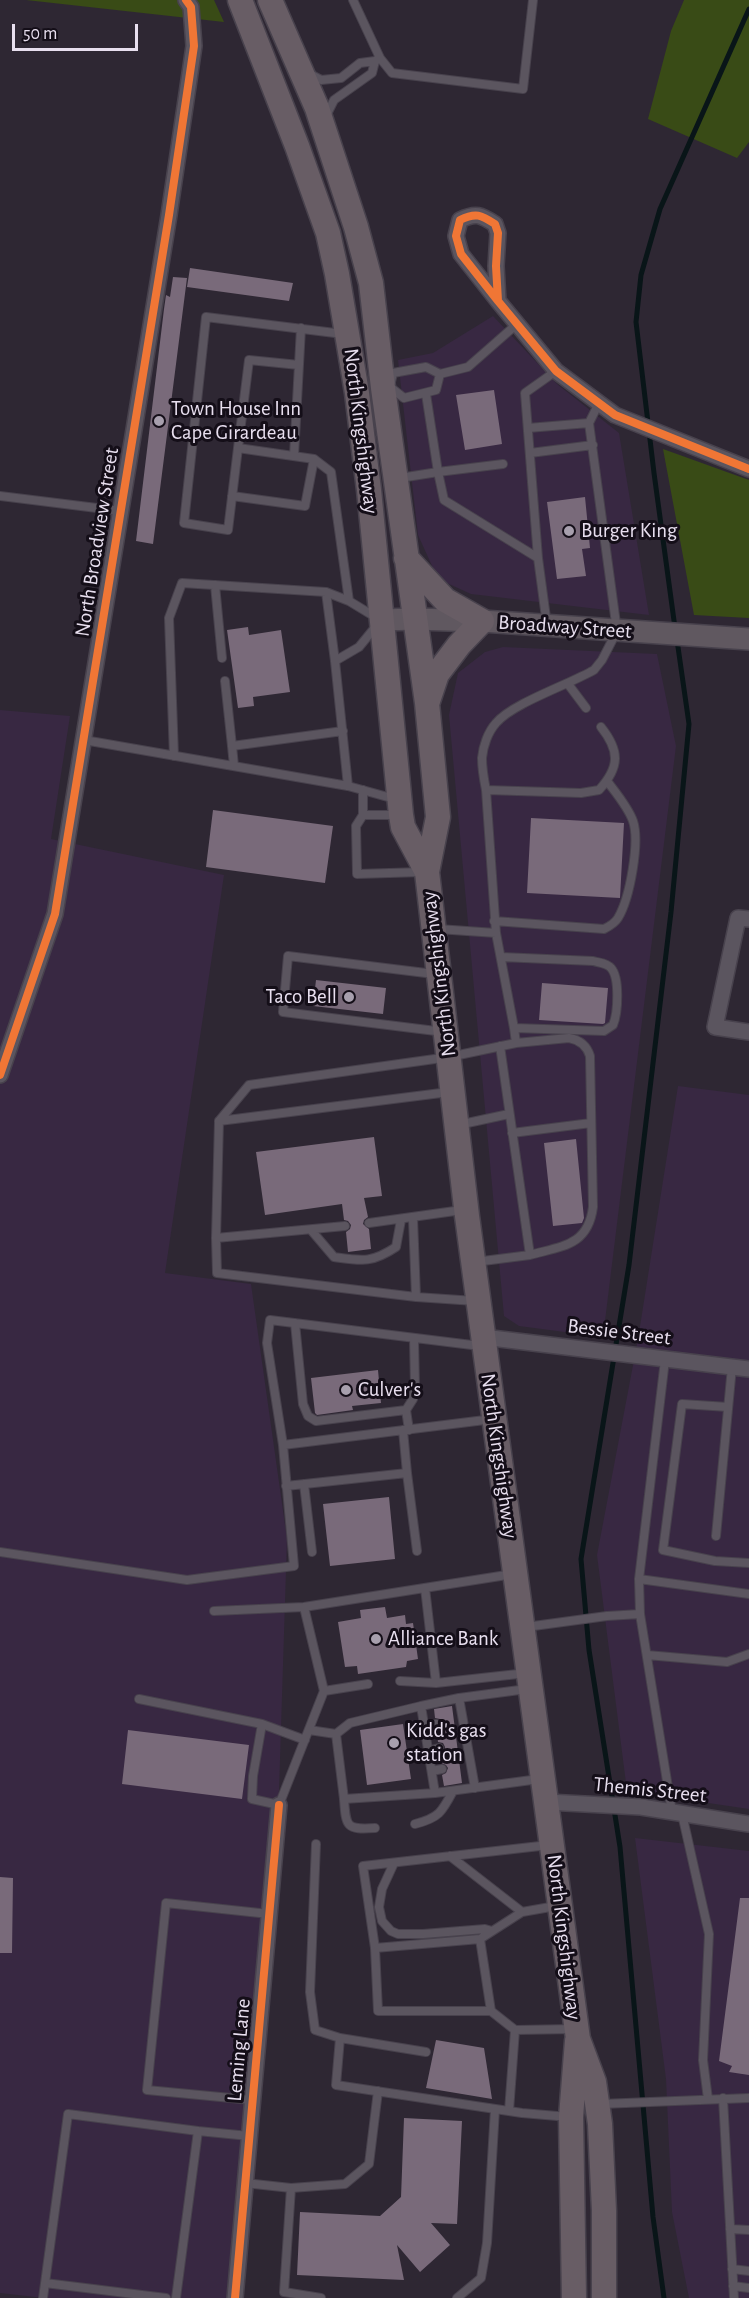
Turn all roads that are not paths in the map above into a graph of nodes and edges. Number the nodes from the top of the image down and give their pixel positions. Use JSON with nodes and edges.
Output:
{"nodes":[{"id":1,"x":240,"y":0,"type":"edge"},
{"id":2,"x":270,"y":0,"type":"edge"},
{"id":3,"x":353,"y":0,"type":"edge"},
{"id":4,"x":533,"y":0,"type":"edge"},
{"id":5,"x":188,"y":4,"type":"edge"},
{"id":6,"x":377,"y":59,"type":"junction"},
{"id":7,"x":300,"y":68,"type":"junction"},
{"id":8,"x":324,"y":129,"type":"junction"},
{"id":9,"x":498,"y":301,"type":"junction"},
{"id":10,"x":517,"y":324,"type":"junction"},
{"id":11,"x":301,"y":328,"type":"junction"},
{"id":12,"x":348,"y":334,"type":"junction"},
{"id":13,"x":299,"y":365,"type":"junction"},
{"id":14,"x":556,"y":371,"type":"junction"},
{"id":15,"x":440,"y":374,"type":"junction"},
{"id":16,"x":386,"y":388,"type":"junction"},
{"id":17,"x":426,"y":394,"type":"junction"},
{"id":18,"x":598,"y":403,"type":"junction"},
{"id":19,"x":589,"y":423,"type":"junction"},
{"id":20,"x":528,"y":428,"type":"junction"},
{"id":21,"x":593,"y":445,"type":"junction"},
{"id":22,"x":238,"y":448,"type":"junction"},
{"id":23,"x":530,"y":453,"type":"junction"},
{"id":24,"x":294,"y":456,"type":"junction"},
{"id":25,"x":314,"y":459,"type":"junction"},
{"id":26,"x":503,"y":464,"type":"dead end"},
{"id":27,"x":749,"y":469,"type":"edge"},
{"id":28,"x":438,"y":472,"type":"junction"},
{"id":29,"x":395,"y":479,"type":"junction"},
{"id":30,"x":0,"y":496,"type":"edge"},
{"id":31,"x":232,"y":496,"type":"junction"},
{"id":32,"x":121,"y":511,"type":"junction"},
{"id":33,"x":406,"y":558,"type":"junction"},
{"id":34,"x":538,"y":558,"type":"junction"},
{"id":35,"x":215,"y":585,"type":"junction"},
{"id":36,"x":326,"y":592,"type":"junction"},
{"id":37,"x":349,"y":601,"type":"junction"},
{"id":38,"x":415,"y":619,"type":"junction"},
{"id":39,"x":382,"y":620,"type":"junction"},
{"id":40,"x":482,"y":621,"type":"junction"},
{"id":41,"x":547,"y":626,"type":"junction"},
{"id":42,"x":628,"y":632,"type":"junction"},
{"id":43,"x":749,"y":639,"type":"edge"},
{"id":44,"x":222,"y":658,"type":"dead end"},
{"id":45,"x":335,"y":661,"type":"junction"},
{"id":46,"x":225,"y":681,"type":"dead end"},
{"id":47,"x":568,"y":684,"type":"junction"},
{"id":48,"x":427,"y":703,"type":"junction"},
{"id":49,"x":586,"y":708,"type":"dead end"},
{"id":50,"x":601,"y":727,"type":"dead end"},
{"id":51,"x":343,"y":731,"type":"junction"},
{"id":52,"x":84,"y":741,"type":"junction"},
{"id":53,"x":232,"y":746,"type":"junction"},
{"id":54,"x":174,"y":756,"type":"junction"},
{"id":55,"x":234,"y":766,"type":"junction"},
{"id":56,"x":607,"y":781,"type":"junction"},
{"id":57,"x":348,"y":786,"type":"junction"},
{"id":58,"x":363,"y":790,"type":"junction"},
{"id":59,"x":486,"y":790,"type":"junction"},
{"id":60,"x":400,"y":808,"type":"junction"},
{"id":61,"x":363,"y":815,"type":"junction"},
{"id":62,"x":427,"y":872,"type":"junction"},
{"id":63,"x":749,"y":919,"type":"edge"},
{"id":64,"x":494,"y":921,"type":"junction"},
{"id":65,"x":433,"y":929,"type":"junction"},
{"id":66,"x":496,"y":933,"type":"junction"},
{"id":67,"x":501,"y":957,"type":"junction"},
{"id":68,"x":439,"y":975,"type":"junction"},
{"id":69,"x":513,"y":1028,"type":"junction"},
{"id":70,"x":446,"y":1032,"type":"junction"},
{"id":71,"x":749,"y":1032,"type":"edge"},
{"id":72,"x":516,"y":1043,"type":"junction"},
{"id":73,"x":500,"y":1046,"type":"junction"},
{"id":74,"x":449,"y":1057,"type":"junction"},
{"id":75,"x":0,"y":1075,"type":"edge"},
{"id":76,"x":453,"y":1092,"type":"junction"},
{"id":77,"x":509,"y":1114,"type":"junction"},
{"id":78,"x":219,"y":1121,"type":"junction"},
{"id":79,"x":591,"y":1123,"type":"junction"},
{"id":80,"x":457,"y":1125,"type":"junction"},
{"id":81,"x":512,"y":1132,"type":"junction"},
{"id":82,"x":466,"y":1209,"type":"junction"},
{"id":83,"x":413,"y":1218,"type":"junction"},
{"id":84,"x":401,"y":1220,"type":"junction"},
{"id":85,"x":369,"y":1223,"type":"dead end"},
{"id":86,"x":345,"y":1226,"type":"dead end"},
{"id":87,"x":311,"y":1230,"type":"junction"},
{"id":88,"x":216,"y":1238,"type":"junction"},
{"id":89,"x":530,"y":1255,"type":"junction"},
{"id":90,"x":474,"y":1262,"type":"junction"},
{"id":91,"x":416,"y":1297,"type":"junction"},
{"id":92,"x":479,"y":1302,"type":"junction"},
{"id":93,"x":295,"y":1323,"type":"junction"},
{"id":94,"x":414,"y":1338,"type":"junction"},
{"id":95,"x":484,"y":1342,"type":"junction"},
{"id":96,"x":659,"y":1359,"type":"junction"},
{"id":97,"x":732,"y":1367,"type":"junction"},
{"id":98,"x":749,"y":1369,"type":"edge"},
{"id":99,"x":728,"y":1407,"type":"junction"},
{"id":100,"x":406,"y":1410,"type":"junction"},
{"id":101,"x":494,"y":1419,"type":"junction"},
{"id":102,"x":406,"y":1430,"type":"junction"},
{"id":103,"x":283,"y":1445,"type":"junction"},
{"id":104,"x":407,"y":1473,"type":"junction"},
{"id":105,"x":304,"y":1484,"type":"junction"},
{"id":106,"x":286,"y":1486,"type":"junction"},
{"id":107,"x":716,"y":1536,"type":"dead end"},
{"id":108,"x":417,"y":1551,"type":"dead end"},
{"id":109,"x":0,"y":1552,"type":"edge"},
{"id":110,"x":312,"y":1552,"type":"dead end"},
{"id":111,"x":749,"y":1563,"type":"edge"},
{"id":112,"x":515,"y":1574,"type":"junction"},
{"id":113,"x":639,"y":1579,"type":"junction"},
{"id":114,"x":425,"y":1588,"type":"junction"},
{"id":115,"x":749,"y":1594,"type":"edge"},
{"id":116,"x":304,"y":1607,"type":"junction"},
{"id":117,"x":214,"y":1611,"type":"dead end"},
{"id":118,"x":640,"y":1614,"type":"junction"},
{"id":119,"x":523,"y":1628,"type":"junction"},
{"id":120,"x":749,"y":1654,"type":"edge"},
{"id":121,"x":647,"y":1655,"type":"junction"},
{"id":122,"x":400,"y":1681,"type":"dead end"},
{"id":123,"x":530,"y":1681,"type":"junction"},
{"id":124,"x":436,"y":1683,"type":"junction"},
{"id":125,"x":368,"y":1684,"type":"dead end"},
{"id":126,"x":324,"y":1691,"type":"junction"},
{"id":127,"x":459,"y":1698,"type":"junction"},
{"id":128,"x":139,"y":1699,"type":"dead end"},
{"id":129,"x":421,"y":1707,"type":"junction"},
{"id":130,"x":262,"y":1724,"type":"junction"},
{"id":131,"x":436,"y":1724,"type":"dead end"},
{"id":132,"x":424,"y":1727,"type":"junction"},
{"id":133,"x":309,"y":1730,"type":"junction"},
{"id":134,"x":336,"y":1734,"type":"junction"},
{"id":135,"x":305,"y":1740,"type":"junction"},
{"id":136,"x":467,"y":1743,"type":"junction"},
{"id":137,"x":457,"y":1745,"type":"dead end"},
{"id":138,"x":439,"y":1748,"type":"dead end"},
{"id":139,"x":428,"y":1750,"type":"junction"},
{"id":140,"x":471,"y":1764,"type":"junction"},
{"id":141,"x":460,"y":1765,"type":"dead end"},
{"id":142,"x":442,"y":1769,"type":"dead end"},
{"id":143,"x":432,"y":1771,"type":"junction"},
{"id":144,"x":475,"y":1788,"type":"junction"},
{"id":145,"x":545,"y":1790,"type":"junction"},
{"id":146,"x":453,"y":1791,"type":"junction"},
{"id":147,"x":435,"y":1793,"type":"junction"},
{"id":148,"x":344,"y":1799,"type":"junction"},
{"id":149,"x":279,"y":1805,"type":"junction"},
{"id":150,"x":677,"y":1813,"type":"junction"},
{"id":151,"x":415,"y":1824,"type":"dead end"},
{"id":152,"x":749,"y":1824,"type":"edge"},
{"id":153,"x":375,"y":1828,"type":"dead end"},
{"id":154,"x":316,"y":1844,"type":"dead end"},
{"id":155,"x":552,"y":1845,"type":"junction"},
{"id":156,"x":450,"y":1856,"type":"junction"},
{"id":157,"x":394,"y":1863,"type":"junction"},
{"id":158,"x":560,"y":1905,"type":"junction"},
{"id":159,"x":522,"y":1912,"type":"junction"},
{"id":160,"x":269,"y":1914,"type":"junction"},
{"id":161,"x":492,"y":1931,"type":"junction"},
{"id":162,"x":480,"y":1939,"type":"junction"},
{"id":163,"x":375,"y":1948,"type":"junction"},
{"id":164,"x":491,"y":2011,"type":"junction"},
{"id":165,"x":515,"y":2030,"type":"junction"},
{"id":166,"x":577,"y":2034,"type":"junction"},
{"id":167,"x":340,"y":2038,"type":"junction"},
{"id":168,"x":426,"y":2052,"type":"dead end"},
{"id":169,"x":378,"y":2091,"type":"junction"},
{"id":170,"x":708,"y":2098,"type":"junction"},
{"id":171,"x":723,"y":2098,"type":"junction"},
{"id":172,"x":749,"y":2098,"type":"edge"},
{"id":173,"x":252,"y":2100,"type":"junction"},
{"id":174,"x":597,"y":2105,"type":"junction"},
{"id":175,"x":495,"y":2109,"type":"junction"},
{"id":176,"x":509,"y":2111,"type":"junction"},
{"id":177,"x":571,"y":2117,"type":"junction"},
{"id":178,"x":198,"y":2131,"type":"junction"},
{"id":179,"x":249,"y":2136,"type":"junction"},
{"id":180,"x":245,"y":2183,"type":"junction"},
{"id":181,"x":291,"y":2188,"type":"junction"},
{"id":182,"x":730,"y":2229,"type":"junction"},
{"id":183,"x":749,"y":2230,"type":"edge"},
{"id":184,"x":732,"y":2269,"type":"junction"},
{"id":185,"x":749,"y":2271,"type":"edge"},
{"id":186,"x":45,"y":2283,"type":"junction"},
{"id":187,"x":733,"y":2286,"type":"junction"},
{"id":188,"x":749,"y":2288,"type":"edge"},
{"id":189,"x":571,"y":2294,"type":"edge"},
{"id":190,"x":604,"y":2297,"type":"edge"},
{"id":191,"x":43,"y":2298,"type":"edge"},
{"id":192,"x":166,"y":2298,"type":"edge"},
{"id":193,"x":176,"y":2298,"type":"edge"},
{"id":194,"x":234,"y":2298,"type":"edge"},
{"id":195,"x":321,"y":2298,"type":"edge"},
{"id":196,"x":457,"y":2298,"type":"edge"},
{"id":197,"x":734,"y":2298,"type":"edge"}],
"edges":[{"from":1,"to":12,"type":"main road","name":"North Kingshighway"},
{"from":2,"to":7,"type":"main road","name":"North Kingshighway"},
{"from":3,"to":6,"type":"lane"},
{"from":4,"to":6,"type":"lane"},
{"from":5,"to":32,"type":"street","name":"North Broadview Street"},
{"from":6,"to":7,"type":"lane"},
{"from":6,"to":8,"type":"lane"},
{"from":7,"to":8,"type":"main road","name":"North Kingshighway"},
{"from":8,"to":16,"type":"main road","name":"North Kingshighway"},
{"from":9,"to":9,"type":"street"},
{"from":9,"to":10,"type":"street"},
{"from":10,"to":14,"type":"street"},
{"from":10,"to":15,"type":"lane"},
{"from":11,"to":12,"type":"lane"},
{"from":11,"to":13,"type":"lane"},
{"from":11,"to":31,"type":"lane"},
{"from":12,"to":39,"type":"main road","name":"North Kingshighway"},
{"from":13,"to":22,"type":"lane"},
{"from":13,"to":24,"type":"lane"},
{"from":14,"to":18,"type":"street"},
{"from":14,"to":20,"type":"lane"},
{"from":15,"to":16,"type":"lane"},
{"from":15,"to":17,"type":"lane"},
{"from":16,"to":17,"type":"lane"},
{"from":16,"to":29,"type":"main road","name":"North Kingshighway"},
{"from":17,"to":28,"type":"lane"},
{"from":18,"to":19,"type":"lane"},
{"from":18,"to":27,"type":"street"},
{"from":19,"to":20,"type":"lane"},
{"from":19,"to":21,"type":"lane"},
{"from":20,"to":23,"type":"lane"},
{"from":21,"to":23,"type":"lane"},
{"from":21,"to":42,"type":"lane"},
{"from":22,"to":24,"type":"lane"},
{"from":22,"to":31,"type":"lane"},
{"from":23,"to":34,"type":"lane"},
{"from":24,"to":25,"type":"lane"},
{"from":25,"to":31,"type":"lane"},
{"from":25,"to":37,"type":"lane"},
{"from":26,"to":28,"type":"lane"},
{"from":28,"to":29,"type":"lane"},
{"from":28,"to":34,"type":"lane"},
{"from":29,"to":33,"type":"main road","name":"North Kingshighway"},
{"from":30,"to":32,"type":"lane"},
{"from":32,"to":52,"type":"street","name":"North Broadview Street"},
{"from":33,"to":38,"type":"main road","name":"North Kingshighway"},
{"from":33,"to":40,"type":"main road"},
{"from":34,"to":41,"type":"lane"},
{"from":35,"to":36,"type":"lane"},
{"from":35,"to":44,"type":"lane"},
{"from":35,"to":54,"type":"lane"},
{"from":36,"to":37,"type":"lane"},
{"from":36,"to":45,"type":"lane"},
{"from":37,"to":39,"type":"lane"},
{"from":38,"to":39,"type":"main road","name":"Broadway Street"},
{"from":38,"to":40,"type":"main road","name":"Broadway Street"},
{"from":38,"to":48,"type":"main road","name":"North Kingshighway"},
{"from":39,"to":45,"type":"lane"},
{"from":39,"to":60,"type":"main road","name":"North Kingshighway"},
{"from":40,"to":41,"type":"main road","name":"Broadway Street"},
{"from":40,"to":48,"type":"main road"},
{"from":41,"to":42,"type":"main road","name":"Broadway Street"},
{"from":42,"to":43,"type":"main road","name":"Broadway Street"},
{"from":42,"to":47,"type":"lane"},
{"from":45,"to":51,"type":"lane"},
{"from":46,"to":53,"type":"lane"},
{"from":47,"to":49,"type":"lane"},
{"from":47,"to":59,"type":"lane"},
{"from":48,"to":62,"type":"main road","name":"North Kingshighway"},
{"from":50,"to":56,"type":"lane"},
{"from":51,"to":53,"type":"lane"},
{"from":51,"to":57,"type":"lane"},
{"from":52,"to":54,"type":"lane"},
{"from":52,"to":75,"type":"street","name":"North Broadview Street"},
{"from":53,"to":55,"type":"lane"},
{"from":54,"to":55,"type":"lane"},
{"from":55,"to":57,"type":"lane"},
{"from":56,"to":59,"type":"lane"},
{"from":56,"to":64,"type":"lane"},
{"from":57,"to":58,"type":"lane"},
{"from":58,"to":60,"type":"lane"},
{"from":58,"to":61,"type":"lane"},
{"from":59,"to":64,"type":"lane"},
{"from":60,"to":61,"type":"lane"},
{"from":60,"to":62,"type":"main road","name":"North Kingshighway"},
{"from":61,"to":62,"type":"lane"},
{"from":62,"to":65,"type":"main road","name":"North Kingshighway"},
{"from":63,"to":71,"type":"street"},
{"from":64,"to":66,"type":"lane"},
{"from":65,"to":66,"type":"lane"},
{"from":65,"to":68,"type":"main road","name":"North Kingshighway"},
{"from":66,"to":67,"type":"lane"},
{"from":67,"to":69,"type":"lane"},
{"from":67,"to":69,"type":"lane"},
{"from":68,"to":70,"type":"main road","name":"North Kingshighway"},
{"from":68,"to":70,"type":"lane"},
{"from":69,"to":72,"type":"lane"},
{"from":70,"to":74,"type":"main road","name":"North Kingshighway"},
{"from":72,"to":73,"type":"lane"},
{"from":72,"to":79,"type":"lane"},
{"from":73,"to":74,"type":"lane"},
{"from":73,"to":77,"type":"lane"},
{"from":74,"to":76,"type":"main road","name":"North Kingshighway"},
{"from":74,"to":78,"type":"lane"},
{"from":76,"to":78,"type":"lane"},
{"from":76,"to":80,"type":"main road","name":"North Kingshighway"},
{"from":77,"to":80,"type":"lane"},
{"from":77,"to":81,"type":"lane"},
{"from":78,"to":88,"type":"lane"},
{"from":79,"to":81,"type":"lane"},
{"from":79,"to":89,"type":"lane"},
{"from":80,"to":82,"type":"main road","name":"North Kingshighway"},
{"from":81,"to":89,"type":"lane"},
{"from":82,"to":83,"type":"lane"},
{"from":82,"to":90,"type":"main road","name":"North Kingshighway"},
{"from":83,"to":84,"type":"lane"},
{"from":83,"to":91,"type":"lane"},
{"from":84,"to":85,"type":"lane"},
{"from":84,"to":87,"type":"lane"},
{"from":86,"to":87,"type":"lane"},
{"from":87,"to":88,"type":"lane"},
{"from":88,"to":91,"type":"lane"},
{"from":89,"to":90,"type":"lane"},
{"from":90,"to":92,"type":"main road","name":"North Kingshighway"},
{"from":91,"to":92,"type":"lane"},
{"from":92,"to":95,"type":"main road","name":"North Kingshighway"},
{"from":93,"to":94,"type":"lane"},
{"from":93,"to":100,"type":"lane"},
{"from":93,"to":103,"type":"lane"},
{"from":94,"to":95,"type":"lane"},
{"from":94,"to":100,"type":"lane"},
{"from":95,"to":96,"type":"street","name":"Bessie Street"},
{"from":95,"to":101,"type":"main road","name":"North Kingshighway"},
{"from":96,"to":97,"type":"street","name":"Bessie Street"},
{"from":96,"to":113,"type":"lane"},
{"from":97,"to":98,"type":"street","name":"Bessie Street"},
{"from":97,"to":99,"type":"lane"},
{"from":99,"to":107,"type":"lane"},
{"from":99,"to":111,"type":"lane"},
{"from":100,"to":102,"type":"lane"},
{"from":101,"to":102,"type":"lane"},
{"from":101,"to":112,"type":"main road","name":"North Kingshighway"},
{"from":102,"to":103,"type":"lane"},
{"from":102,"to":104,"type":"lane"},
{"from":103,"to":106,"type":"lane"},
{"from":104,"to":105,"type":"lane"},
{"from":104,"to":108,"type":"lane"},
{"from":105,"to":106,"type":"lane"},
{"from":105,"to":110,"type":"lane"},
{"from":106,"to":109,"type":"lane"},
{"from":112,"to":114,"type":"lane"},
{"from":112,"to":119,"type":"main road","name":"North Kingshighway"},
{"from":113,"to":115,"type":"lane"},
{"from":113,"to":118,"type":"lane"},
{"from":114,"to":116,"type":"lane"},
{"from":114,"to":124,"type":"lane"},
{"from":116,"to":117,"type":"lane"},
{"from":116,"to":126,"type":"lane"},
{"from":118,"to":119,"type":"lane"},
{"from":118,"to":121,"type":"lane"},
{"from":119,"to":123,"type":"main road","name":"North Kingshighway"},
{"from":120,"to":121,"type":"lane"},
{"from":121,"to":150,"type":"lane"},
{"from":122,"to":124,"type":"lane"},
{"from":123,"to":124,"type":"lane"},
{"from":123,"to":127,"type":"lane"},
{"from":123,"to":145,"type":"main road","name":"North Kingshighway"},
{"from":125,"to":126,"type":"lane"},
{"from":126,"to":133,"type":"lane"},
{"from":127,"to":129,"type":"lane"},
{"from":127,"to":136,"type":"lane"},
{"from":128,"to":130,"type":"lane"},
{"from":129,"to":132,"type":"lane"},
{"from":129,"to":134,"type":"lane"},
{"from":130,"to":135,"type":"lane"},
{"from":130,"to":149,"type":"lane"},
{"from":131,"to":132,"type":"lane"},
{"from":132,"to":139,"type":"lane"},
{"from":133,"to":134,"type":"lane"},
{"from":133,"to":135,"type":"lane"},
{"from":134,"to":148,"type":"lane"},
{"from":135,"to":149,"type":"lane"},
{"from":136,"to":137,"type":"lane"},
{"from":136,"to":140,"type":"lane"},
{"from":138,"to":139,"type":"lane"},
{"from":139,"to":143,"type":"lane"},
{"from":140,"to":141,"type":"lane"},
{"from":140,"to":144,"type":"lane"},
{"from":142,"to":143,"type":"lane"},
{"from":143,"to":147,"type":"lane"},
{"from":144,"to":145,"type":"lane"},
{"from":144,"to":146,"type":"lane"},
{"from":145,"to":150,"type":"street","name":"Themis Street"},
{"from":145,"to":155,"type":"main road","name":"North Kingshighway"},
{"from":146,"to":147,"type":"lane"},
{"from":146,"to":151,"type":"lane"},
{"from":147,"to":148,"type":"lane"},
{"from":148,"to":153,"type":"lane"},
{"from":149,"to":160,"type":"street","name":"Leming Lane"},
{"from":150,"to":152,"type":"street","name":"Themis Street"},
{"from":150,"to":170,"type":"lane"},
{"from":154,"to":167,"type":"lane"},
{"from":155,"to":156,"type":"lane"},
{"from":155,"to":158,"type":"main road","name":"North Kingshighway"},
{"from":156,"to":157,"type":"lane"},
{"from":156,"to":159,"type":"lane"},
{"from":157,"to":161,"type":"lane"},
{"from":157,"to":163,"type":"lane"},
{"from":158,"to":159,"type":"lane"},
{"from":158,"to":166,"type":"main road","name":"North Kingshighway"},
{"from":159,"to":161,"type":"lane"},
{"from":160,"to":173,"type":"street","name":"Leming Lane"},
{"from":160,"to":173,"type":"lane"},
{"from":161,"to":162,"type":"lane"},
{"from":162,"to":163,"type":"lane"},
{"from":162,"to":164,"type":"lane"},
{"from":163,"to":164,"type":"lane"},
{"from":164,"to":165,"type":"lane"},
{"from":165,"to":166,"type":"lane"},
{"from":165,"to":176,"type":"lane"},
{"from":166,"to":174,"type":"main road","name":"North Kingshighway"},
{"from":166,"to":177,"type":"main road","name":"North Kingshighway"},
{"from":167,"to":168,"type":"lane"},
{"from":167,"to":169,"type":"lane"},
{"from":169,"to":175,"type":"lane"},
{"from":169,"to":181,"type":"lane"},
{"from":170,"to":171,"type":"lane"},
{"from":170,"to":174,"type":"lane"},
{"from":171,"to":172,"type":"lane"},
{"from":171,"to":182,"type":"lane"},
{"from":173,"to":179,"type":"street","name":"Leming Lane"},
{"from":174,"to":190,"type":"main road","name":"North Kingshighway"},
{"from":175,"to":176,"type":"lane"},
{"from":175,"to":196,"type":"lane"},
{"from":176,"to":177,"type":"lane"},
{"from":177,"to":189,"type":"main road","name":"North Kingshighway"},
{"from":178,"to":179,"type":"lane"},
{"from":178,"to":186,"type":"lane"},
{"from":178,"to":193,"type":"lane"},
{"from":179,"to":180,"type":"street","name":"Leming Lane"},
{"from":180,"to":181,"type":"lane"},
{"from":180,"to":194,"type":"street","name":"Leming Lane"},
{"from":181,"to":195,"type":"lane"},
{"from":182,"to":183,"type":"lane"},
{"from":182,"to":184,"type":"lane"},
{"from":184,"to":185,"type":"lane"},
{"from":184,"to":187,"type":"lane"},
{"from":186,"to":191,"type":"lane"},
{"from":186,"to":192,"type":"lane"},
{"from":187,"to":188,"type":"lane"},
{"from":187,"to":197,"type":"lane"}]}
